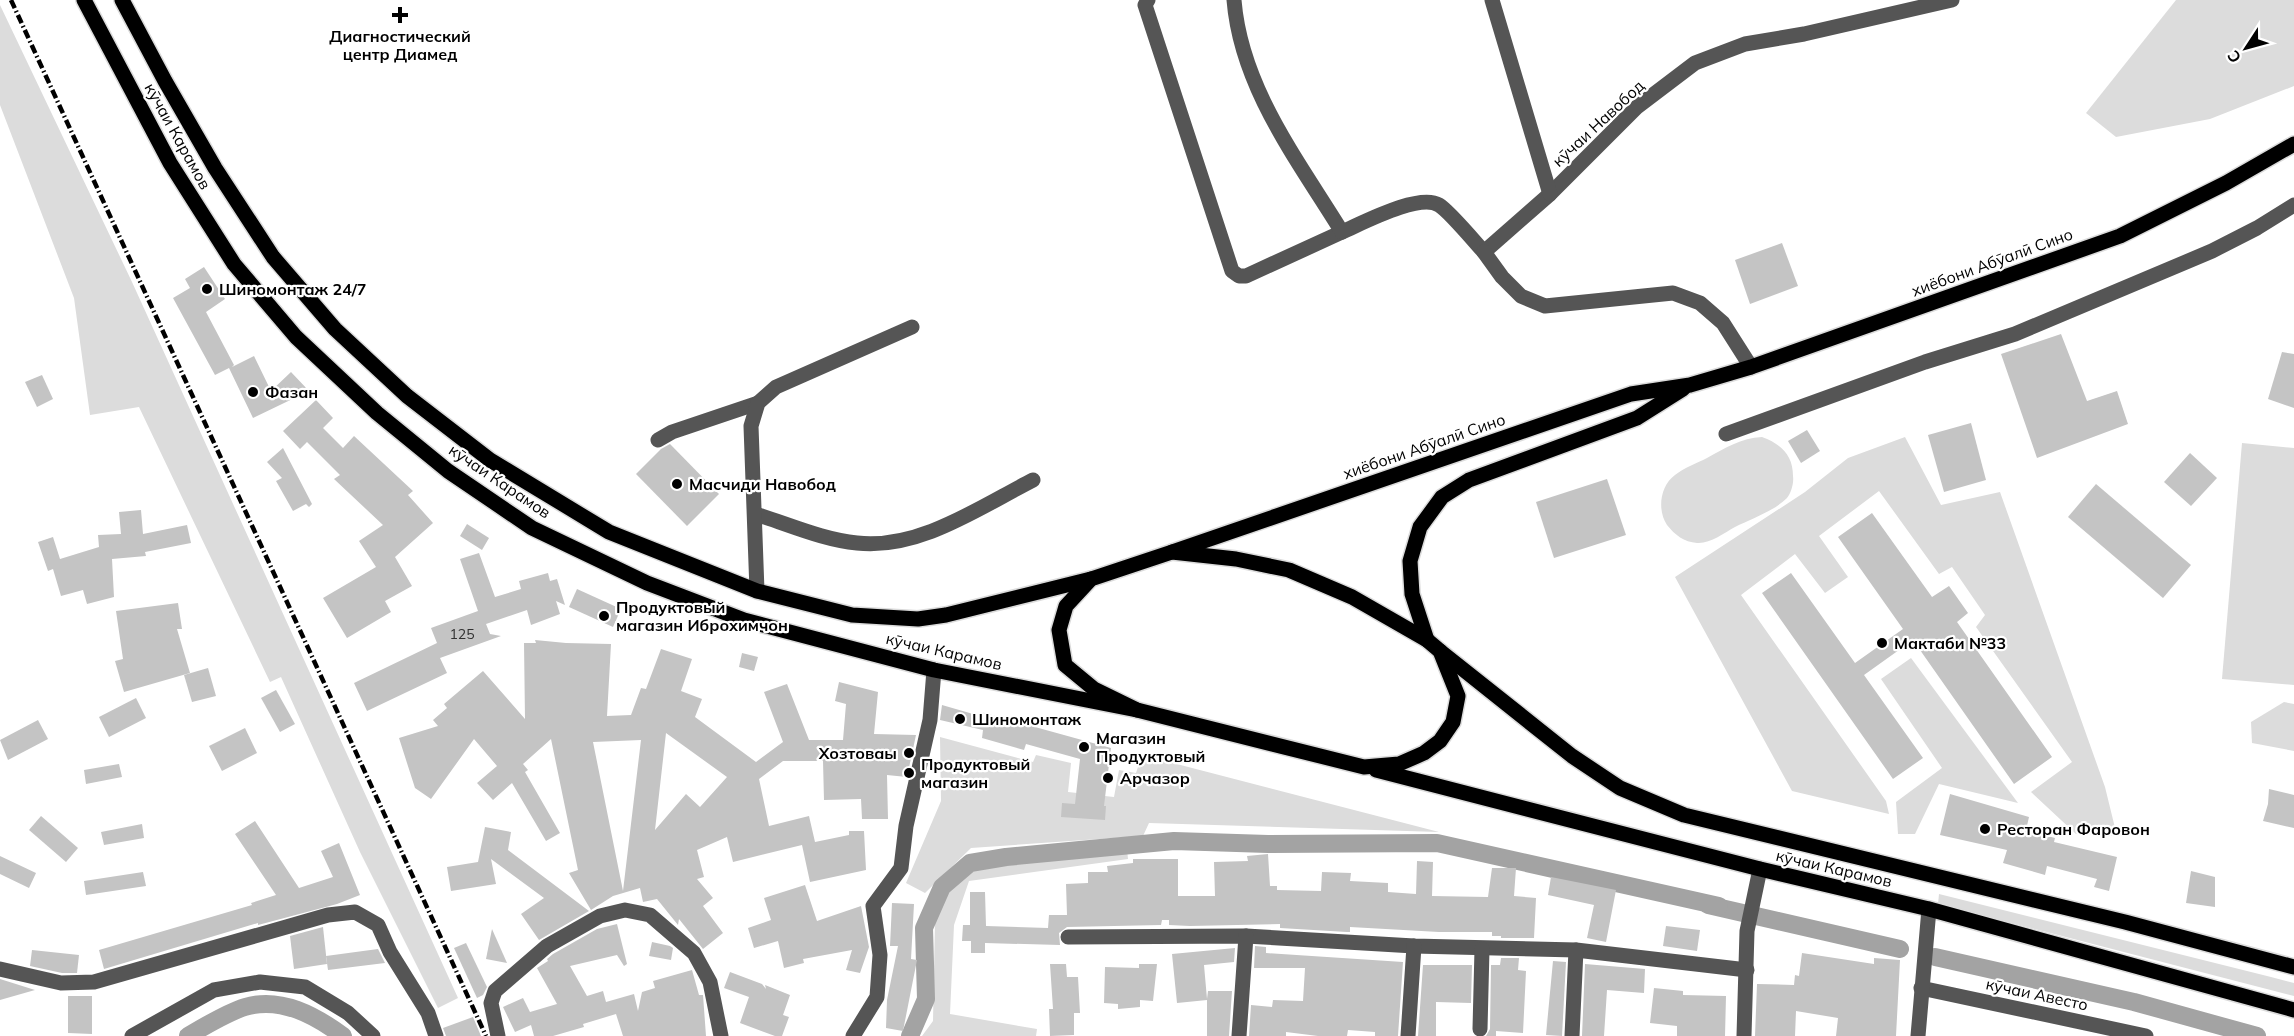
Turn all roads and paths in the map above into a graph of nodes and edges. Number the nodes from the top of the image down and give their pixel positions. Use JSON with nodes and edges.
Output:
{"nodes":[{"id":1,"x":84,"y":0,"type":"edge"},
{"id":2,"x":122,"y":0,"type":"edge"},
{"id":3,"x":1148,"y":0,"type":"edge"},
{"id":4,"x":1233,"y":0,"type":"edge"},
{"id":5,"x":1492,"y":0,"type":"edge"},
{"id":6,"x":1952,"y":0,"type":"edge"},
{"id":7,"x":2294,"y":144,"type":"edge"},
{"id":8,"x":1550,"y":194,"type":"junction"},
{"id":9,"x":2294,"y":205,"type":"edge"},
{"id":10,"x":1342,"y":232,"type":"junction"},
{"id":11,"x":1484,"y":252,"type":"junction"},
{"id":12,"x":912,"y":327,"type":"dead end"},
{"id":13,"x":1750,"y":367,"type":"junction"},
{"id":14,"x":1690,"y":385,"type":"junction"},
{"id":15,"x":758,"y":404,"type":"junction"},
{"id":16,"x":1726,"y":434,"type":"dead end"},
{"id":17,"x":658,"y":440,"type":"dead end"},
{"id":18,"x":1033,"y":480,"type":"dead end"},
{"id":19,"x":755,"y":514,"type":"junction"},
{"id":20,"x":1172,"y":552,"type":"junction"},
{"id":21,"x":1091,"y":579,"type":"junction"},
{"id":22,"x":757,"y":591,"type":"junction"},
{"id":23,"x":1427,"y":640,"type":"junction"},
{"id":24,"x":1440,"y":651,"type":"junction"},
{"id":25,"x":934,"y":670,"type":"junction"},
{"id":26,"x":1137,"y":710,"type":"junction"},
{"id":27,"x":1364,"y":767,"type":"junction"},
{"id":28,"x":1760,"y":869,"type":"junction"},
{"id":29,"x":1929,"y":909,"type":"junction"},
{"id":30,"x":1246,"y":936,"type":"junction"},
{"id":31,"x":1068,"y":937,"type":"dead end"},
{"id":32,"x":1414,"y":946,"type":"junction"},
{"id":33,"x":1482,"y":949,"type":"junction"},
{"id":34,"x":1576,"y":950,"type":"junction"},
{"id":35,"x":2294,"y":967,"type":"edge"},
{"id":36,"x":0,"y":969,"type":"edge"},
{"id":37,"x":1747,"y":970,"type":"junction"},
{"id":38,"x":1921,"y":988,"type":"junction"},
{"id":39,"x":2294,"y":1010,"type":"edge"},
{"id":40,"x":1480,"y":1029,"type":"dead end"},
{"id":41,"x":132,"y":1036,"type":"edge"},
{"id":42,"x":373,"y":1036,"type":"edge"},
{"id":43,"x":436,"y":1036,"type":"edge"},
{"id":44,"x":498,"y":1036,"type":"edge"},
{"id":45,"x":721,"y":1036,"type":"edge"},
{"id":46,"x":853,"y":1036,"type":"edge"},
{"id":47,"x":1239,"y":1036,"type":"edge"},
{"id":48,"x":1408,"y":1036,"type":"edge"},
{"id":49,"x":1572,"y":1036,"type":"edge"},
{"id":50,"x":1744,"y":1036,"type":"edge"},
{"id":51,"x":1918,"y":1036,"type":"edge"},
{"id":52,"x":2146,"y":1036,"type":"edge"}],
"edges":[{"from":1,"to":25,"type":"main road","name":"кӯчаи Карамов"},
{"from":2,"to":22,"type":"main road","name":"кӯчаи Карамов"},
{"from":3,"to":10,"type":"street"},
{"from":4,"to":10,"type":"street"},
{"from":5,"to":8,"type":"street"},
{"from":6,"to":8,"type":"street","name":"кӯчаи Навобод"},
{"from":7,"to":13,"type":"main road","name":"хиёбони Абӯалӣ Сино"},
{"from":8,"to":11,"type":"street","name":"кӯчаи Навобод"},
{"from":9,"to":16,"type":"street"},
{"from":10,"to":11,"type":"street"},
{"from":11,"to":13,"type":"street"},
{"from":12,"to":15,"type":"street"},
{"from":13,"to":14,"type":"main road","name":"хиёбони Абӯалӣ Сино"},
{"from":14,"to":20,"type":"main road","name":"хиёбони Абӯалӣ Сино"},
{"from":14,"to":23,"type":"main road","name":"хиёбони Абӯалӣ Сино"},
{"from":15,"to":17,"type":"street"},
{"from":15,"to":19,"type":"street"},
{"from":18,"to":19,"type":"street"},
{"from":19,"to":22,"type":"street"},
{"from":20,"to":21,"type":"main road","name":"кӯчаи Карамов"},
{"from":20,"to":23,"type":"main road","name":"кӯчаи Карамов"},
{"from":21,"to":22,"type":"main road","name":"кӯчаи Карамов"},
{"from":21,"to":26,"type":"main road","name":"кӯчаи Карамов"},
{"from":23,"to":24,"type":"main road","name":"кӯчаи Карамов"},
{"from":24,"to":27,"type":"main road","name":"кӯчаи Карамов"},
{"from":24,"to":35,"type":"main road","name":"кӯчаи Карамов"},
{"from":25,"to":26,"type":"main road","name":"кӯчаи Карамов"},
{"from":25,"to":46,"type":"street"},
{"from":26,"to":27,"type":"main road","name":"кӯчаи Карамов"},
{"from":27,"to":28,"type":"main road","name":"кӯчаи Карамов"},
{"from":28,"to":29,"type":"main road","name":"кӯчаи Карамов"},
{"from":28,"to":37,"type":"street"},
{"from":29,"to":38,"type":"street"},
{"from":29,"to":39,"type":"main road","name":"кӯчаи Карамов"},
{"from":30,"to":31,"type":"street"},
{"from":30,"to":32,"type":"street"},
{"from":30,"to":47,"type":"street"},
{"from":32,"to":33,"type":"street"},
{"from":32,"to":48,"type":"street"},
{"from":33,"to":34,"type":"street"},
{"from":33,"to":40,"type":"street"},
{"from":34,"to":37,"type":"street"},
{"from":34,"to":49,"type":"street"},
{"from":36,"to":43,"type":"street"},
{"from":37,"to":50,"type":"street"},
{"from":38,"to":51,"type":"street"},
{"from":38,"to":52,"type":"street","name":"кӯчаи Авесто"},
{"from":41,"to":42,"type":"street"},
{"from":44,"to":45,"type":"street"}]}
